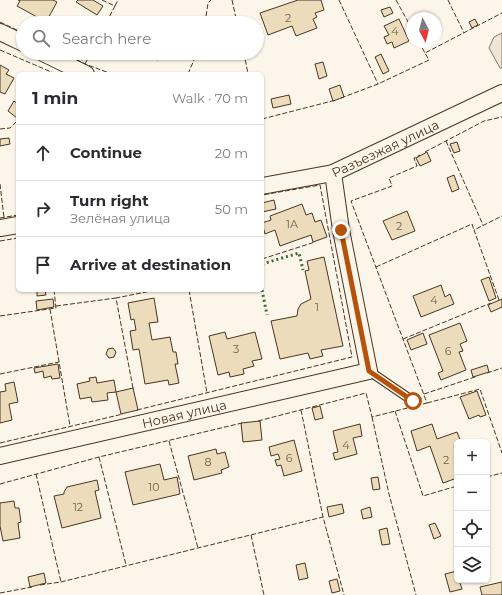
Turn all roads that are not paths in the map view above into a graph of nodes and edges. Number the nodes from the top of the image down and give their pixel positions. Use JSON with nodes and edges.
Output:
{"nodes":[{"id":1,"x":0,"y":32,"type":"edge"},
{"id":2,"x":16,"y":40,"type":"edge"},
{"id":3,"x":57,"y":60,"type":"edge"},
{"id":4,"x":82,"y":72,"type":"edge"},
{"id":5,"x":502,"y":93,"type":"edge"},
{"id":6,"x":333,"y":172,"type":"junction"},
{"id":7,"x":264,"y":186,"type":"edge"},
{"id":8,"x":16,"y":225,"type":"edge"},
{"id":9,"x":0,"y":228,"type":"edge"},
{"id":10,"x":369,"y":371,"type":"junction"},
{"id":11,"x":413,"y":401,"type":"dead end"},
{"id":12,"x":0,"y":456,"type":"edge"}],
"edges":[{"from":1,"to":2,"type":"street"},
{"from":3,"to":4,"type":"street"},
{"from":5,"to":6,"type":"street","name":"Разъезжая улица"},
{"from":6,"to":7,"type":"street","name":"Разъезжая улица"},
{"from":6,"to":10,"type":"street"},
{"from":8,"to":9,"type":"street"},
{"from":10,"to":11,"type":"lane"},
{"from":10,"to":12,"type":"street","name":"Новая улица"}]}
